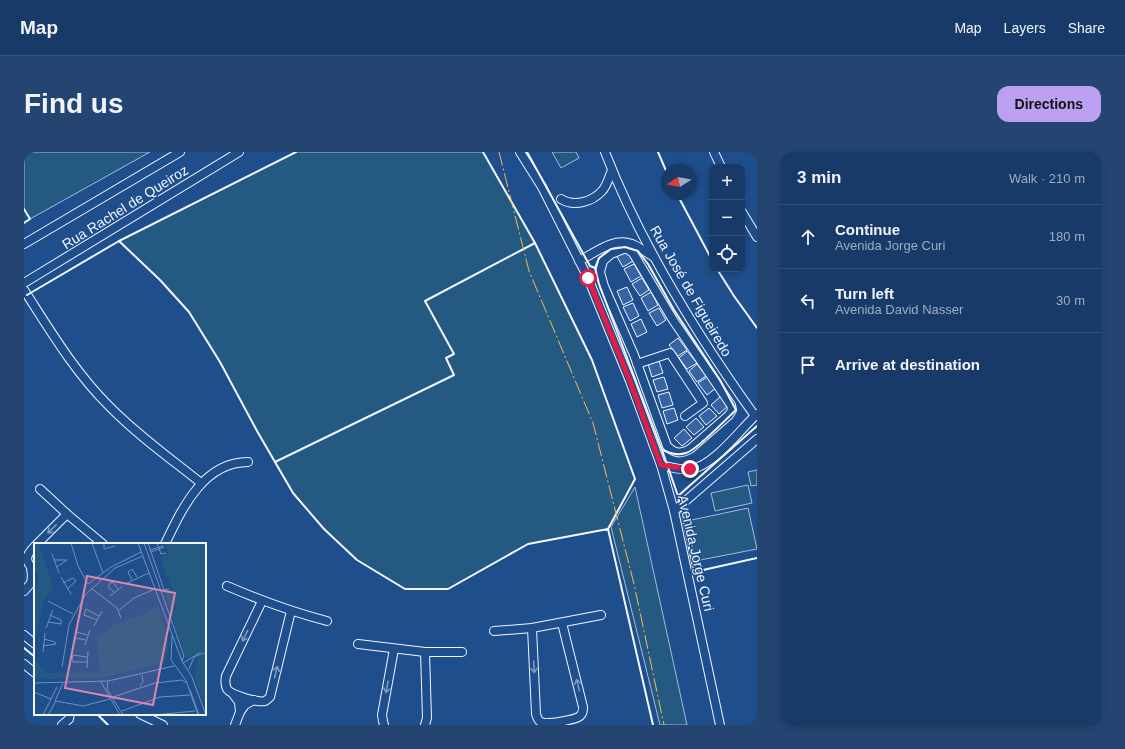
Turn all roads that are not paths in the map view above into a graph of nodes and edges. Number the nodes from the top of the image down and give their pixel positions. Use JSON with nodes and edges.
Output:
{"nodes":[{"id":1,"x":180,"y":152,"type":"edge"},
{"id":2,"x":239,"y":152,"type":"edge"},
{"id":3,"x":520,"y":152,"type":"edge"},
{"id":4,"x":605,"y":152,"type":"edge"},
{"id":5,"x":714,"y":152,"type":"edge"},
{"id":6,"x":720,"y":164,"type":"edge"},
{"id":7,"x":612,"y":170,"type":"junction"},
{"id":8,"x":561,"y":199,"type":"dead end"},
{"id":9,"x":745,"y":217,"type":"edge"},
{"id":10,"x":757,"y":237,"type":"edge"},
{"id":11,"x":24,"y":244,"type":"edge"},
{"id":12,"x":654,"y":258,"type":"junction"},
{"id":13,"x":579,"y":261,"type":"junction"},
{"id":14,"x":24,"y":283,"type":"edge"},
{"id":15,"x":24,"y":290,"type":"edge"},
{"id":16,"x":634,"y":355,"type":"junction"},
{"id":17,"x":622,"y":361,"type":"junction"},
{"id":18,"x":637,"y":364,"type":"junction"},
{"id":19,"x":756,"y":415,"type":"edge"},
{"id":20,"x":685,"y":416,"type":"dead end"},
{"id":21,"x":757,"y":439,"type":"edge"},
{"id":22,"x":248,"y":462,"type":"dead end"},
{"id":23,"x":661,"y":465,"type":"junction"},
{"id":24,"x":201,"y":483,"type":"junction"},
{"id":25,"x":40,"y":489,"type":"dead end"},
{"id":26,"x":674,"y":510,"type":"junction"},
{"id":27,"x":67,"y":514,"type":"junction"},
{"id":28,"x":93,"y":536,"type":"junction"},
{"id":29,"x":38,"y":543,"type":"edge"},
{"id":30,"x":89,"y":543,"type":"edge"},
{"id":31,"x":102,"y":543,"type":"edge"},
{"id":32,"x":166,"y":543,"type":"edge"},
{"id":33,"x":34,"y":547,"type":"edge"},
{"id":34,"x":33,"y":569,"type":"edge"},
{"id":35,"x":33,"y":582,"type":"edge"},
{"id":36,"x":227,"y":586,"type":"dead end"},
{"id":37,"x":24,"y":592,"type":"edge"},
{"id":38,"x":262,"y":601,"type":"junction"},
{"id":39,"x":291,"y":611,"type":"junction"},
{"id":40,"x":601,"y":615,"type":"dead end"},
{"id":41,"x":327,"y":621,"type":"dead end"},
{"id":42,"x":562,"y":623,"type":"junction"},
{"id":43,"x":532,"y":628,"type":"junction"},
{"id":44,"x":494,"y":631,"type":"dead end"},
{"id":45,"x":24,"y":635,"type":"edge"},
{"id":46,"x":34,"y":643,"type":"edge"},
{"id":47,"x":358,"y":644,"type":"dead end"},
{"id":48,"x":394,"y":649,"type":"junction"},
{"id":49,"x":425,"y":652,"type":"junction"},
{"id":50,"x":462,"y":652,"type":"dead end"},
{"id":51,"x":24,"y":664,"type":"edge"},
{"id":52,"x":34,"y":672,"type":"edge"},
{"id":53,"x":233,"y":694,"type":"junction"},
{"id":54,"x":254,"y":700,"type":"junction"},
{"id":55,"x":240,"y":712,"type":"junction"},
{"id":56,"x":70,"y":715,"type":"edge"},
{"id":57,"x":142,"y":715,"type":"edge"},
{"id":58,"x":568,"y":722,"type":"edge"},
{"id":59,"x":552,"y":724,"type":"edge"},
{"id":60,"x":62,"y":725,"type":"edge"},
{"id":61,"x":163,"y":725,"type":"edge"},
{"id":62,"x":235,"y":725,"type":"edge"},
{"id":63,"x":384,"y":725,"type":"edge"},
{"id":64,"x":425,"y":725,"type":"edge"},
{"id":65,"x":720,"y":725,"type":"edge"}],
"edges":[{"from":1,"to":11,"type":"street"},
{"from":2,"to":14,"type":"street","name":"Rua Rachel de Queiroz"},
{"from":3,"to":13,"type":"street","name":"Avenida Jorge Curi"},
{"from":4,"to":7,"type":"street","name":"Rua José de Figueiredo"},
{"from":5,"to":6,"type":"street"},
{"from":7,"to":8,"type":"street"},
{"from":7,"to":12,"type":"street","name":"Rua José de Figueiredo"},
{"from":9,"to":10,"type":"street"},
{"from":12,"to":13,"type":"street"},
{"from":12,"to":19,"type":"street","name":"Rua José de Figueiredo"},
{"from":13,"to":17,"type":"street","name":"Avenida Jorge Curi"},
{"from":15,"to":24,"type":"street"},
{"from":16,"to":17,"type":"street"},
{"from":16,"to":18,"type":"street"},
{"from":16,"to":18,"type":"street"},
{"from":17,"to":23,"type":"street","name":"Avenida Jorge Curi"},
{"from":18,"to":20,"type":"street"},
{"from":19,"to":23,"type":"street"},
{"from":21,"to":26,"type":"street"},
{"from":22,"to":24,"type":"street"},
{"from":23,"to":26,"type":"street","name":"Avenida Jorge Curi"},
{"from":24,"to":32,"type":"street"},
{"from":25,"to":27,"type":"street"},
{"from":26,"to":65,"type":"street","name":"Avenida Jorge Curi"},
{"from":27,"to":28,"type":"street"},
{"from":27,"to":29,"type":"street","one_way":true},
{"from":28,"to":30,"type":"street"},
{"from":28,"to":31,"type":"street"},
{"from":33,"to":34,"type":"street"},
{"from":34,"to":35,"type":"street"},
{"from":35,"to":37,"type":"street"},
{"from":36,"to":38,"type":"street"},
{"from":38,"to":39,"type":"street"},
{"from":38,"to":53,"type":"street","one_way":true},
{"from":39,"to":41,"type":"street"},
{"from":54,"to":39,"type":"street","one_way":true},
{"from":40,"to":42,"type":"street"},
{"from":42,"to":43,"type":"street"},
{"from":58,"to":42,"type":"street","one_way":true},
{"from":43,"to":44,"type":"street"},
{"from":43,"to":59,"type":"street","one_way":true},
{"from":45,"to":46,"type":"street"},
{"from":47,"to":48,"type":"street"},
{"from":48,"to":49,"type":"street"},
{"from":48,"to":63,"type":"street","one_way":true},
{"from":49,"to":50,"type":"street"},
{"from":49,"to":64,"type":"street"},
{"from":51,"to":52,"type":"street"},
{"from":53,"to":54,"type":"street"},
{"from":53,"to":55,"type":"street"},
{"from":54,"to":55,"type":"street"},
{"from":55,"to":62,"type":"street"},
{"from":56,"to":60,"type":"street"},
{"from":57,"to":61,"type":"street"},
{"from":58,"to":59,"type":"street"}]}
